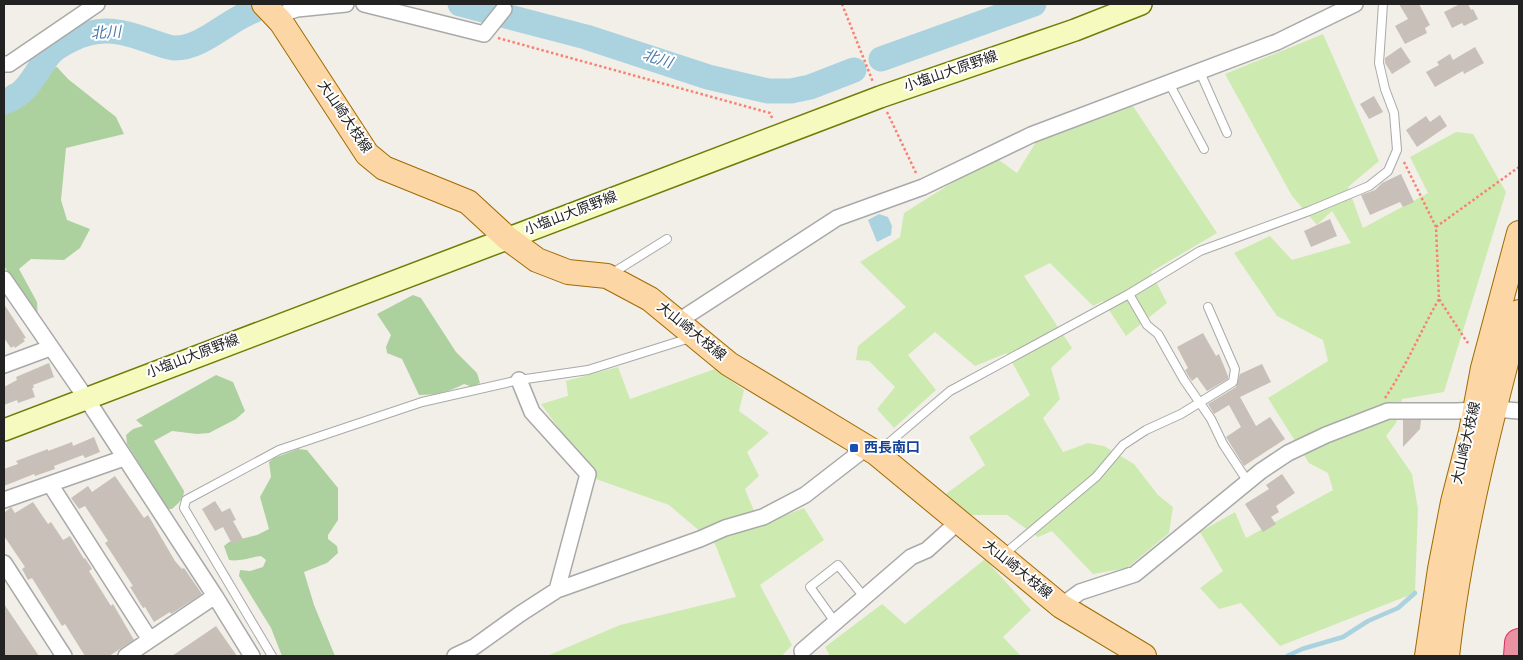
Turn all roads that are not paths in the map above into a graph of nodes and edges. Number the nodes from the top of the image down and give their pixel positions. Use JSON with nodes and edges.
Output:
{"nodes":[{"id":1,"x":97,"y":4,"type":"edge"},
{"id":2,"x":346,"y":4,"type":"edge"},
{"id":3,"x":364,"y":4,"type":"edge"},
{"id":4,"x":1141,"y":4,"type":"edge"},
{"id":5,"x":1355,"y":4,"type":"edge"},
{"id":6,"x":1383,"y":4,"type":"edge"},
{"id":7,"x":504,"y":9,"type":"dead end"},
{"id":8,"x":270,"y":10,"type":"edge"},
{"id":9,"x":4,"y":64,"type":"edge"},
{"id":10,"x":1200,"y":72,"type":"junction"},
{"id":11,"x":1169,"y":83,"type":"junction"},
{"id":12,"x":1227,"y":133,"type":"dead end"},
{"id":13,"x":1204,"y":149,"type":"dead end"},
{"id":14,"x":1519,"y":233,"type":"edge"},
{"id":15,"x":507,"y":238,"type":"junction"},
{"id":16,"x":667,"y":239,"type":"dead end"},
{"id":17,"x":607,"y":276,"type":"junction"},
{"id":18,"x":4,"y":279,"type":"edge"},
{"id":19,"x":1129,"y":294,"type":"junction"},
{"id":20,"x":1208,"y":307,"type":"dead end"},
{"id":21,"x":1519,"y":312,"type":"edge"},
{"id":22,"x":677,"y":322,"type":"junction"},
{"id":23,"x":696,"y":336,"type":"junction"},
{"id":24,"x":50,"y":348,"type":"junction"},
{"id":25,"x":4,"y":365,"type":"edge"},
{"id":26,"x":519,"y":380,"type":"junction"},
{"id":27,"x":86,"y":398,"type":"junction"},
{"id":28,"x":1200,"y":402,"type":"junction"},
{"id":29,"x":1485,"y":409,"type":"junction"},
{"id":30,"x":1519,"y":411,"type":"edge"},
{"id":31,"x":4,"y":430,"type":"edge"},
{"id":32,"x":872,"y":450,"type":"junction"},
{"id":33,"x":124,"y":458,"type":"junction"},
{"id":34,"x":1248,"y":482,"type":"junction"},
{"id":35,"x":50,"y":484,"type":"junction"},
{"id":36,"x":4,"y":500,"type":"edge"},
{"id":37,"x":958,"y":522,"type":"junction"},
{"id":38,"x":1001,"y":557,"type":"junction"},
{"id":39,"x":4,"y":563,"type":"edge"},
{"id":40,"x":557,"y":590,"type":"junction"},
{"id":41,"x":215,"y":596,"type":"junction"},
{"id":42,"x":865,"y":598,"type":"junction"},
{"id":43,"x":1061,"y":606,"type":"junction"},
{"id":44,"x":835,"y":622,"type":"junction"},
{"id":45,"x":150,"y":640,"type":"junction"},
{"id":46,"x":1519,"y":643,"type":"edge"},
{"id":47,"x":802,"y":651,"type":"dead end"},
{"id":48,"x":64,"y":656,"type":"edge"},
{"id":49,"x":126,"y":656,"type":"edge"},
{"id":50,"x":252,"y":656,"type":"edge"},
{"id":51,"x":272,"y":656,"type":"edge"},
{"id":52,"x":454,"y":656,"type":"edge"},
{"id":53,"x":1144,"y":656,"type":"edge"},
{"id":54,"x":1427,"y":656,"type":"edge"},
{"id":55,"x":1447,"y":656,"type":"edge"},
{"id":56,"x":1518,"y":656,"type":"edge"}],
"edges":[{"from":1,"to":9,"type":"street"},
{"from":2,"to":8,"type":"street"},
{"from":3,"to":7,"type":"street"},
{"from":4,"to":15,"type":"main road","name":"小塩山大原野線"},
{"from":5,"to":10,"type":"street"},
{"from":6,"to":19,"type":"lane"},
{"from":8,"to":15,"type":"main road","name":"大山崎大枝線"},
{"from":10,"to":11,"type":"street"},
{"from":10,"to":12,"type":"lane"},
{"from":11,"to":13,"type":"lane"},
{"from":11,"to":22,"type":"street"},
{"from":14,"to":29,"type":"main road","name":"大山崎大枝線"},
{"from":15,"to":17,"type":"main road","name":"大山崎大枝線"},
{"from":15,"to":27,"type":"main road","name":"小塩山大原野線"},
{"from":16,"to":17,"type":"lane"},
{"from":17,"to":22,"type":"main road","name":"大山崎大枝線"},
{"from":18,"to":24,"type":"street"},
{"from":19,"to":28,"type":"lane"},
{"from":19,"to":32,"type":"lane"},
{"from":20,"to":28,"type":"lane"},
{"from":21,"to":29,"type":"main road","name":"大山崎大枝線"},
{"from":22,"to":23,"type":"main road","name":"大山崎大枝線"},
{"from":23,"to":26,"type":"lane"},
{"from":23,"to":32,"type":"main road","name":"大山崎大枝線"},
{"from":24,"to":25,"type":"street"},
{"from":24,"to":27,"type":"street"},
{"from":26,"to":40,"type":"street"},
{"from":26,"to":51,"type":"lane"},
{"from":27,"to":31,"type":"main road","name":"小塩山大原野線"},
{"from":27,"to":33,"type":"street"},
{"from":28,"to":34,"type":"lane"},
{"from":28,"to":38,"type":"lane"},
{"from":29,"to":30,"type":"street"},
{"from":29,"to":34,"type":"street"},
{"from":29,"to":54,"type":"main road","name":"大山崎大枝線"},
{"from":29,"to":55,"type":"main road","name":"大山崎大枝線"},
{"from":32,"to":37,"type":"main road","name":"大山崎大枝線"},
{"from":32,"to":40,"type":"street"},
{"from":33,"to":35,"type":"street"},
{"from":33,"to":41,"type":"street"},
{"from":34,"to":43,"type":"street"},
{"from":35,"to":36,"type":"street"},
{"from":35,"to":45,"type":"street"},
{"from":37,"to":38,"type":"main road","name":"大山崎大枝線"},
{"from":37,"to":42,"type":"street"},
{"from":38,"to":43,"type":"main road","name":"大山崎大枝線"},
{"from":39,"to":48,"type":"street"},
{"from":40,"to":52,"type":"street"},
{"from":41,"to":45,"type":"street"},
{"from":41,"to":50,"type":"street"},
{"from":42,"to":44,"type":"street"},
{"from":42,"to":44,"type":"lane"},
{"from":43,"to":53,"type":"main road","name":"大山崎大枝線"},
{"from":44,"to":47,"type":"street"},
{"from":45,"to":49,"type":"street"},
{"from":46,"to":56,"type":"highway"}]}
